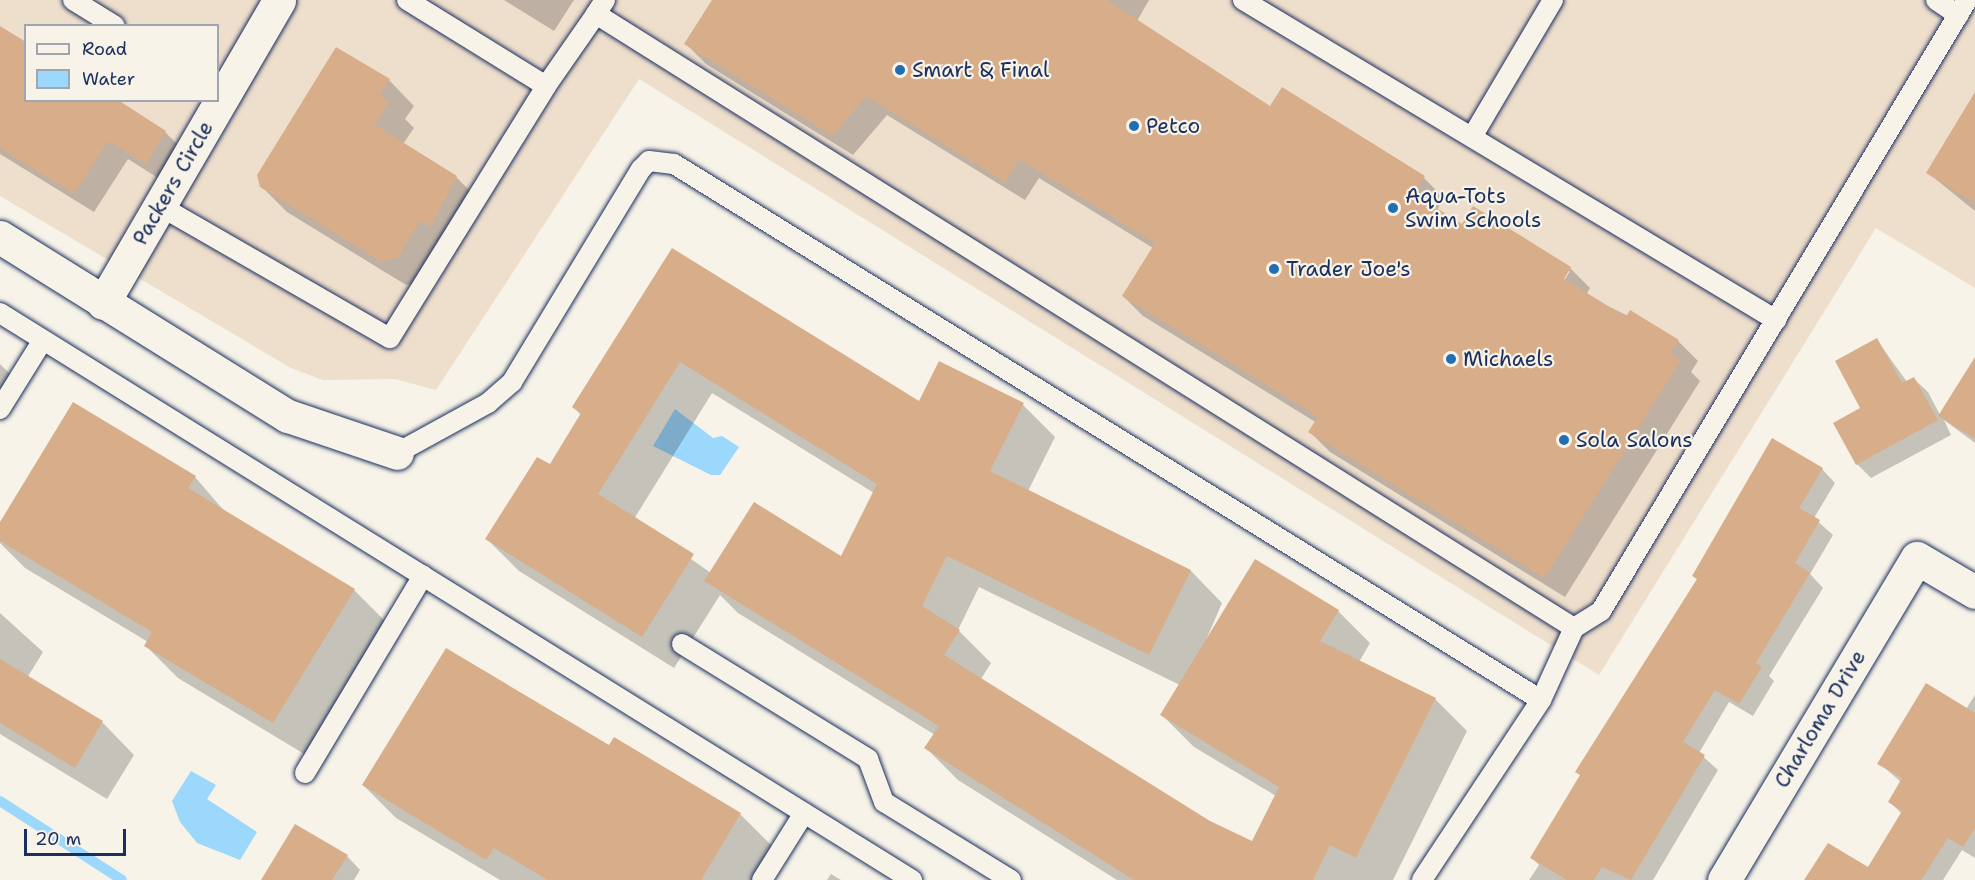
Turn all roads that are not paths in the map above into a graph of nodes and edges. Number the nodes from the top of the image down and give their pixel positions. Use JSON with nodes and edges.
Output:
{"nodes":[{"id":1,"x":73,"y":0,"type":"edge"},
{"id":2,"x":279,"y":0,"type":"edge"},
{"id":3,"x":407,"y":0,"type":"edge"},
{"id":4,"x":1243,"y":0,"type":"edge"},
{"id":5,"x":1553,"y":0,"type":"edge"},
{"id":6,"x":1936,"y":0,"type":"edge"},
{"id":7,"x":601,"y":7,"type":"edge"},
{"id":8,"x":1963,"y":8,"type":"edge"},
{"id":9,"x":112,"y":24,"type":"edge"},
{"id":10,"x":546,"y":86,"type":"junction"},
{"id":11,"x":222,"y":90,"type":"edge"},
{"id":12,"x":216,"y":102,"type":"edge"},
{"id":13,"x":1472,"y":138,"type":"junction"},
{"id":14,"x":160,"y":206,"type":"junction"},
{"id":15,"x":0,"y":237,"type":"edge"},
{"id":16,"x":103,"y":303,"type":"junction"},
{"id":17,"x":0,"y":313,"type":"edge"},
{"id":18,"x":1776,"y":321,"type":"junction"},
{"id":19,"x":43,"y":339,"type":"junction"},
{"id":20,"x":0,"y":409,"type":"edge"},
{"id":21,"x":397,"y":453,"type":"joint"},
{"id":22,"x":423,"y":576,"type":"junction"},
{"id":23,"x":1975,"y":592,"type":"edge"},
{"id":24,"x":1574,"y":628,"type":"junction"},
{"id":25,"x":682,"y":644,"type":"dead end"},
{"id":26,"x":1541,"y":700,"type":"junction"},
{"id":27,"x":305,"y":773,"type":"dead end"},
{"id":28,"x":804,"y":813,"type":"junction"},
{"id":29,"x":762,"y":880,"type":"edge"},
{"id":30,"x":912,"y":880,"type":"edge"},
{"id":31,"x":1011,"y":880,"type":"edge"},
{"id":32,"x":1422,"y":880,"type":"edge"},
{"id":33,"x":1724,"y":880,"type":"edge"}],
"edges":[{"from":1,"to":9,"type":"lane"},
{"from":2,"to":11,"type":"street","name":"Packers Circle"},
{"from":3,"to":10,"type":"lane"},
{"from":4,"to":13,"type":"lane"},
{"from":5,"to":13,"type":"lane"},
{"from":6,"to":8,"type":"lane"},
{"from":7,"to":10,"type":"lane"},
{"from":7,"to":24,"type":"lane"},
{"from":8,"to":18,"type":"lane"},
{"from":10,"to":14,"type":"lane"},
{"from":12,"to":14,"type":"street","name":"Packers Circle"},
{"from":13,"to":18,"type":"lane"},
{"from":14,"to":16,"type":"street","name":"Packers Circle"},
{"from":15,"to":16,"type":"street"},
{"from":16,"to":21,"type":"street"},
{"from":17,"to":19,"type":"lane"},
{"from":18,"to":24,"type":"lane"},
{"from":19,"to":20,"type":"lane"},
{"from":19,"to":22,"type":"lane"},
{"from":21,"to":26,"type":"lane"},
{"from":22,"to":27,"type":"lane"},
{"from":22,"to":28,"type":"lane"},
{"from":23,"to":33,"type":"street","name":"Charloma Drive"},
{"from":24,"to":26,"type":"lane"},
{"from":25,"to":31,"type":"lane"},
{"from":26,"to":32,"type":"lane"},
{"from":28,"to":29,"type":"lane"},
{"from":28,"to":30,"type":"lane"}]}
